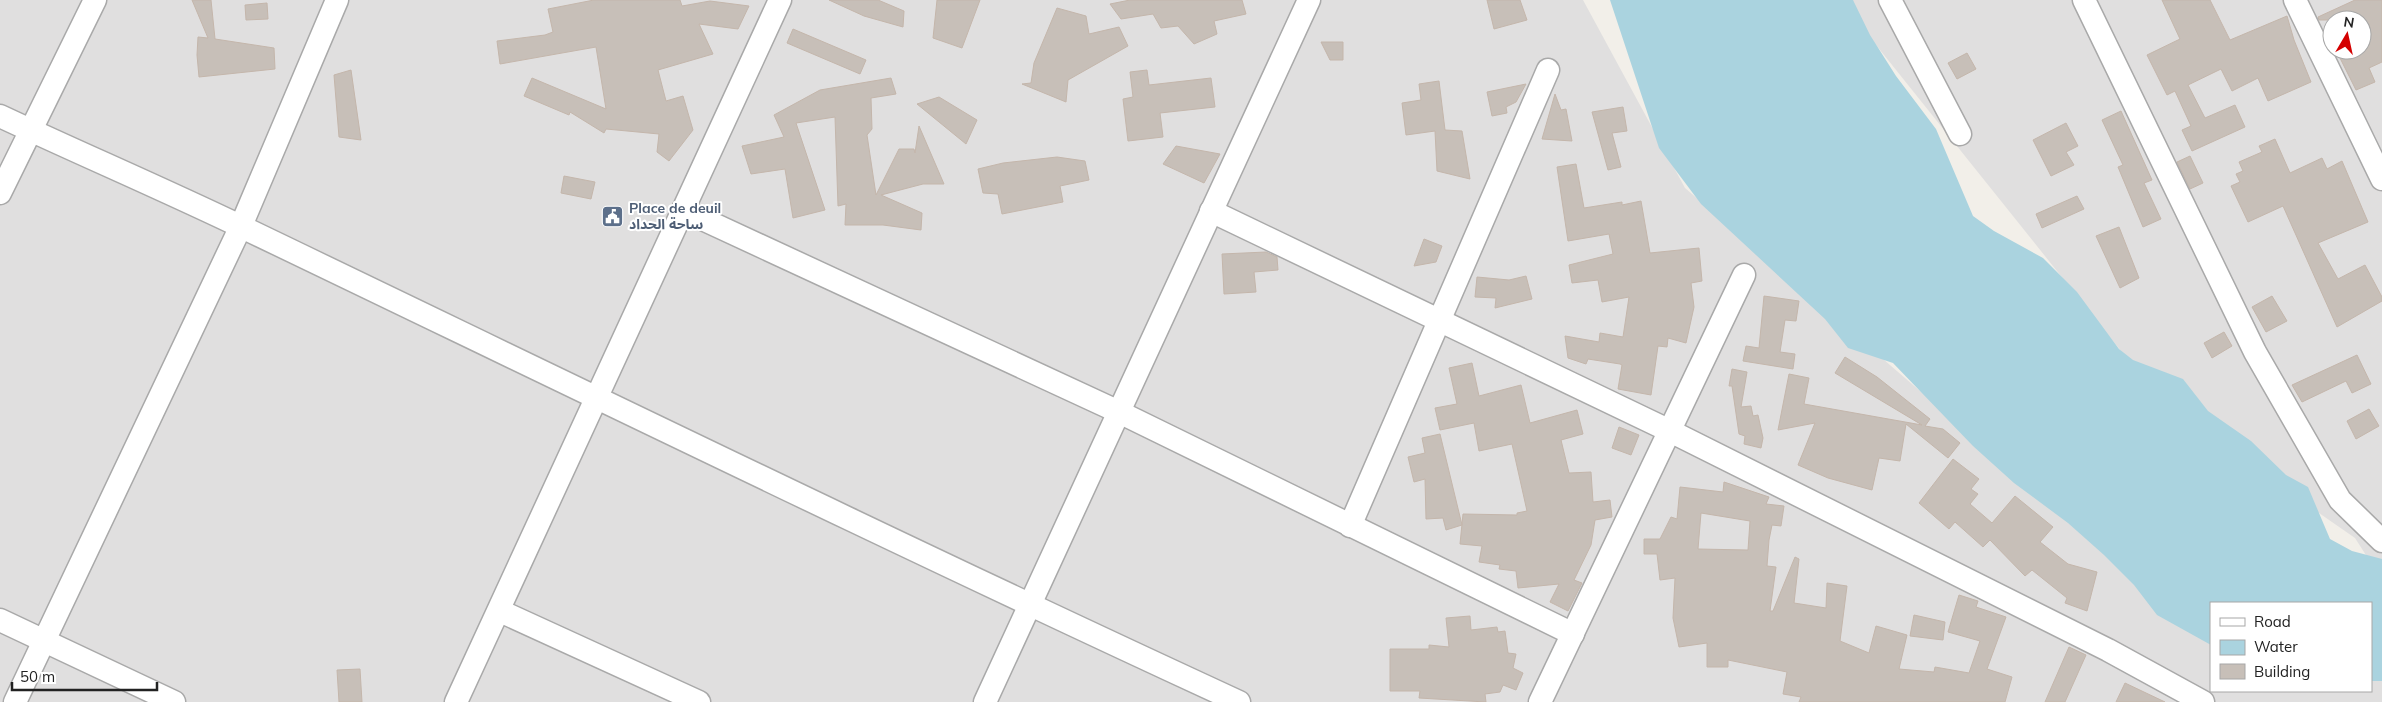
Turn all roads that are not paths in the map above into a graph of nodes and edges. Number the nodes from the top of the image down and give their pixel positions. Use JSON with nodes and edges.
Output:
{"nodes":[{"id":1,"x":95,"y":0,"type":"edge"},
{"id":2,"x":337,"y":0,"type":"edge"},
{"id":3,"x":780,"y":0,"type":"edge"},
{"id":4,"x":1309,"y":0,"type":"edge"},
{"id":5,"x":1890,"y":0,"type":"edge"},
{"id":6,"x":2084,"y":0,"type":"edge"},
{"id":7,"x":2295,"y":0,"type":"edge"},
{"id":8,"x":1548,"y":70,"type":"dead end"},
{"id":9,"x":0,"y":116,"type":"edge"},
{"id":10,"x":31,"y":130,"type":"junction"},
{"id":11,"x":1960,"y":134,"type":"dead end"},
{"id":12,"x":2382,"y":179,"type":"edge"},
{"id":13,"x":0,"y":193,"type":"edge"},
{"id":14,"x":683,"y":210,"type":"junction"},
{"id":15,"x":1212,"y":211,"type":"junction"},
{"id":16,"x":241,"y":226,"type":"junction"},
{"id":17,"x":1744,"y":275,"type":"dead end"},
{"id":18,"x":1440,"y":319,"type":"junction"},
{"id":19,"x":596,"y":399,"type":"junction"},
{"id":20,"x":1119,"y":412,"type":"junction"},
{"id":21,"x":1670,"y":431,"type":"junction"},
{"id":22,"x":1350,"y":526,"type":"junction"},
{"id":23,"x":2382,"y":541,"type":"edge"},
{"id":24,"x":1030,"y":606,"type":"junction"},
{"id":25,"x":500,"y":611,"type":"junction"},
{"id":26,"x":0,"y":620,"type":"edge"},
{"id":27,"x":1574,"y":634,"type":"junction"},
{"id":28,"x":44,"y":641,"type":"junction"},
{"id":29,"x":15,"y":702,"type":"edge"},
{"id":30,"x":174,"y":702,"type":"edge"},
{"id":31,"x":456,"y":702,"type":"edge"},
{"id":32,"x":699,"y":702,"type":"edge"},
{"id":33,"x":985,"y":702,"type":"edge"},
{"id":34,"x":1239,"y":702,"type":"edge"},
{"id":35,"x":1540,"y":702,"type":"edge"},
{"id":36,"x":2203,"y":702,"type":"edge"}],
"edges":[{"from":1,"to":10,"type":"street"},
{"from":2,"to":16,"type":"street"},
{"from":3,"to":14,"type":"street"},
{"from":4,"to":15,"type":"street"},
{"from":5,"to":11,"type":"street"},
{"from":6,"to":23,"type":"street"},
{"from":7,"to":12,"type":"street"},
{"from":8,"to":18,"type":"street"},
{"from":9,"to":10,"type":"street"},
{"from":10,"to":13,"type":"street"},
{"from":10,"to":16,"type":"street"},
{"from":14,"to":19,"type":"street"},
{"from":14,"to":20,"type":"street"},
{"from":15,"to":18,"type":"street"},
{"from":15,"to":20,"type":"street"},
{"from":16,"to":19,"type":"street"},
{"from":16,"to":28,"type":"street"},
{"from":17,"to":21,"type":"street"},
{"from":18,"to":21,"type":"street"},
{"from":18,"to":22,"type":"street"},
{"from":19,"to":24,"type":"street"},
{"from":19,"to":25,"type":"street"},
{"from":20,"to":22,"type":"street"},
{"from":20,"to":24,"type":"street"},
{"from":21,"to":27,"type":"street"},
{"from":21,"to":36,"type":"street"},
{"from":22,"to":27,"type":"street"},
{"from":24,"to":33,"type":"street"},
{"from":24,"to":34,"type":"street"},
{"from":25,"to":31,"type":"street"},
{"from":25,"to":32,"type":"street"},
{"from":26,"to":28,"type":"street"},
{"from":27,"to":35,"type":"street"},
{"from":28,"to":29,"type":"street"},
{"from":28,"to":30,"type":"street"}]}
